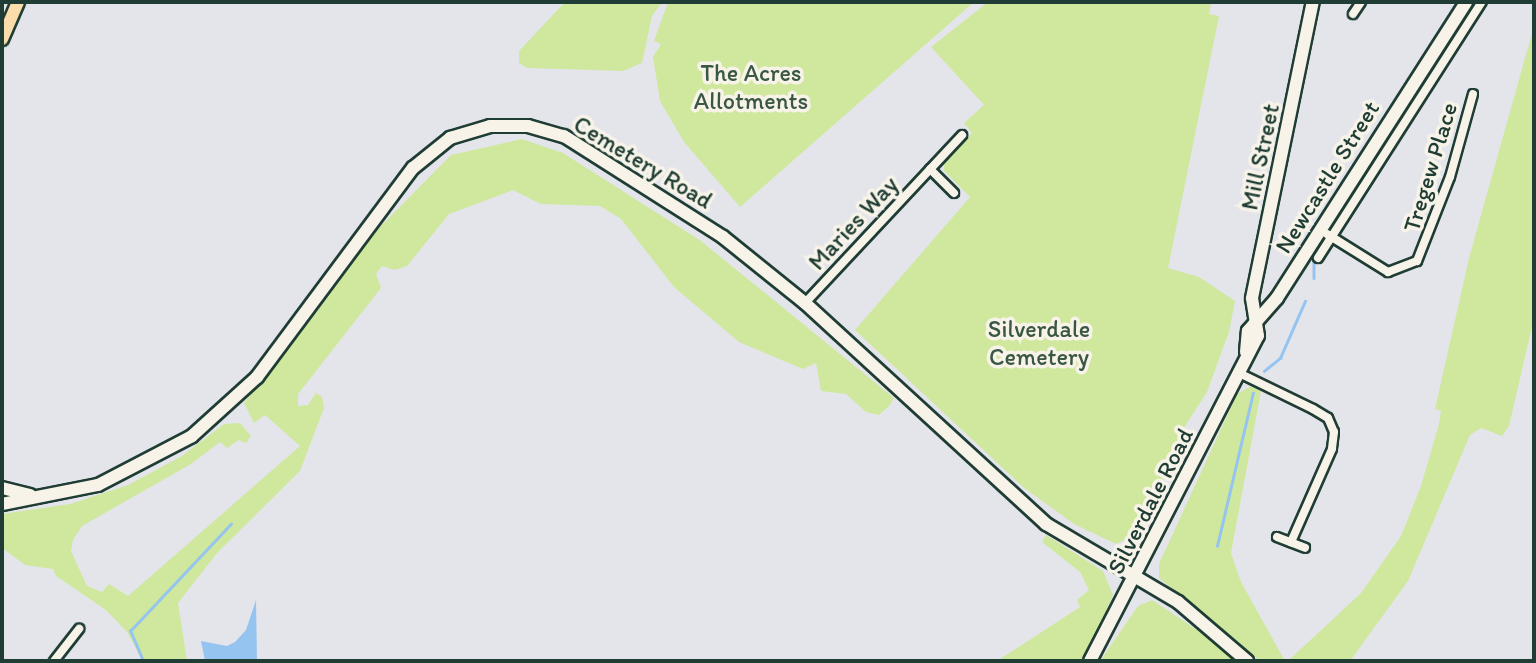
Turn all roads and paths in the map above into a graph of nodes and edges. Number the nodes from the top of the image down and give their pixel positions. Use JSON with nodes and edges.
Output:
{"nodes":[{"id":1,"x":18,"y":2,"type":"edge"},
{"id":2,"x":1313,"y":2,"type":"edge"},
{"id":3,"x":1361,"y":2,"type":"edge"},
{"id":4,"x":1466,"y":2,"type":"edge"},
{"id":5,"x":1482,"y":2,"type":"edge"},
{"id":6,"x":1353,"y":14,"type":"dead end"},
{"id":7,"x":2,"y":39,"type":"edge"},
{"id":8,"x":1432,"y":52,"type":"junction"},
{"id":9,"x":1444,"y":60,"type":"junction"},
{"id":10,"x":1473,"y":94,"type":"dead end"},
{"id":11,"x":962,"y":135,"type":"dead end"},
{"id":12,"x":930,"y":169,"type":"junction"},
{"id":13,"x":954,"y":192,"type":"dead end"},
{"id":14,"x":1318,"y":229,"type":"junction"},
{"id":15,"x":1331,"y":237,"type":"junction"},
{"id":16,"x":1318,"y":258,"type":"dead end"},
{"id":17,"x":805,"y":303,"type":"junction"},
{"id":18,"x":1256,"y":321,"type":"junction"},
{"id":19,"x":1239,"y":373,"type":"junction"},
{"id":20,"x":2,"y":488,"type":"edge"},
{"id":21,"x":30,"y":495,"type":"junction"},
{"id":22,"x":2,"y":504,"type":"edge"},
{"id":23,"x":1277,"y":537,"type":"dead end"},
{"id":24,"x":1291,"y":542,"type":"junction"},
{"id":25,"x":1305,"y":548,"type":"dead end"},
{"id":26,"x":1135,"y":578,"type":"junction"},
{"id":27,"x":79,"y":629,"type":"dead end"},
{"id":28,"x":54,"y":661,"type":"edge"},
{"id":29,"x":1090,"y":661,"type":"edge"},
{"id":30,"x":1247,"y":661,"type":"edge"}],
"edges":[{"from":1,"to":7,"type":"main road"},
{"from":2,"to":18,"type":"street","name":"Mill Street"},
{"from":3,"to":6,"type":"street"},
{"from":4,"to":8,"type":"street","name":"Newcastle Street"},
{"from":5,"to":9,"type":"street","name":"Newcastle Street"},
{"from":8,"to":9,"type":"street"},
{"from":8,"to":14,"type":"street","name":"Newcastle Street"},
{"from":9,"to":15,"type":"street","name":"Newcastle Street"},
{"from":10,"to":15,"type":"street","name":"Tregew Place"},
{"from":11,"to":12,"type":"street","name":"Maries Way"},
{"from":12,"to":13,"type":"street","name":"Maries Way"},
{"from":12,"to":17,"type":"street","name":"Maries Way"},
{"from":14,"to":15,"type":"street","name":"Tregew Place"},
{"from":14,"to":18,"type":"street","name":"Newcastle Street"},
{"from":15,"to":16,"type":"street","name":"Newcastle Street"},
{"from":17,"to":21,"type":"street","name":"Cemetery Road"},
{"from":17,"to":26,"type":"street","name":"Cemetery Road"},
{"from":18,"to":19,"type":"street","name":"Silverdale Road"},
{"from":19,"to":24,"type":"street"},
{"from":19,"to":26,"type":"street","name":"Silverdale Road"},
{"from":20,"to":21,"type":"street","name":"Cemetery Road"},
{"from":21,"to":22,"type":"street","name":"Cemetery Road"},
{"from":23,"to":24,"type":"street"},
{"from":24,"to":25,"type":"street"},
{"from":26,"to":29,"type":"street","name":"Silverdale Road"},
{"from":26,"to":30,"type":"street","name":"Cemetery Road"},
{"from":27,"to":28,"type":"street"}]}
